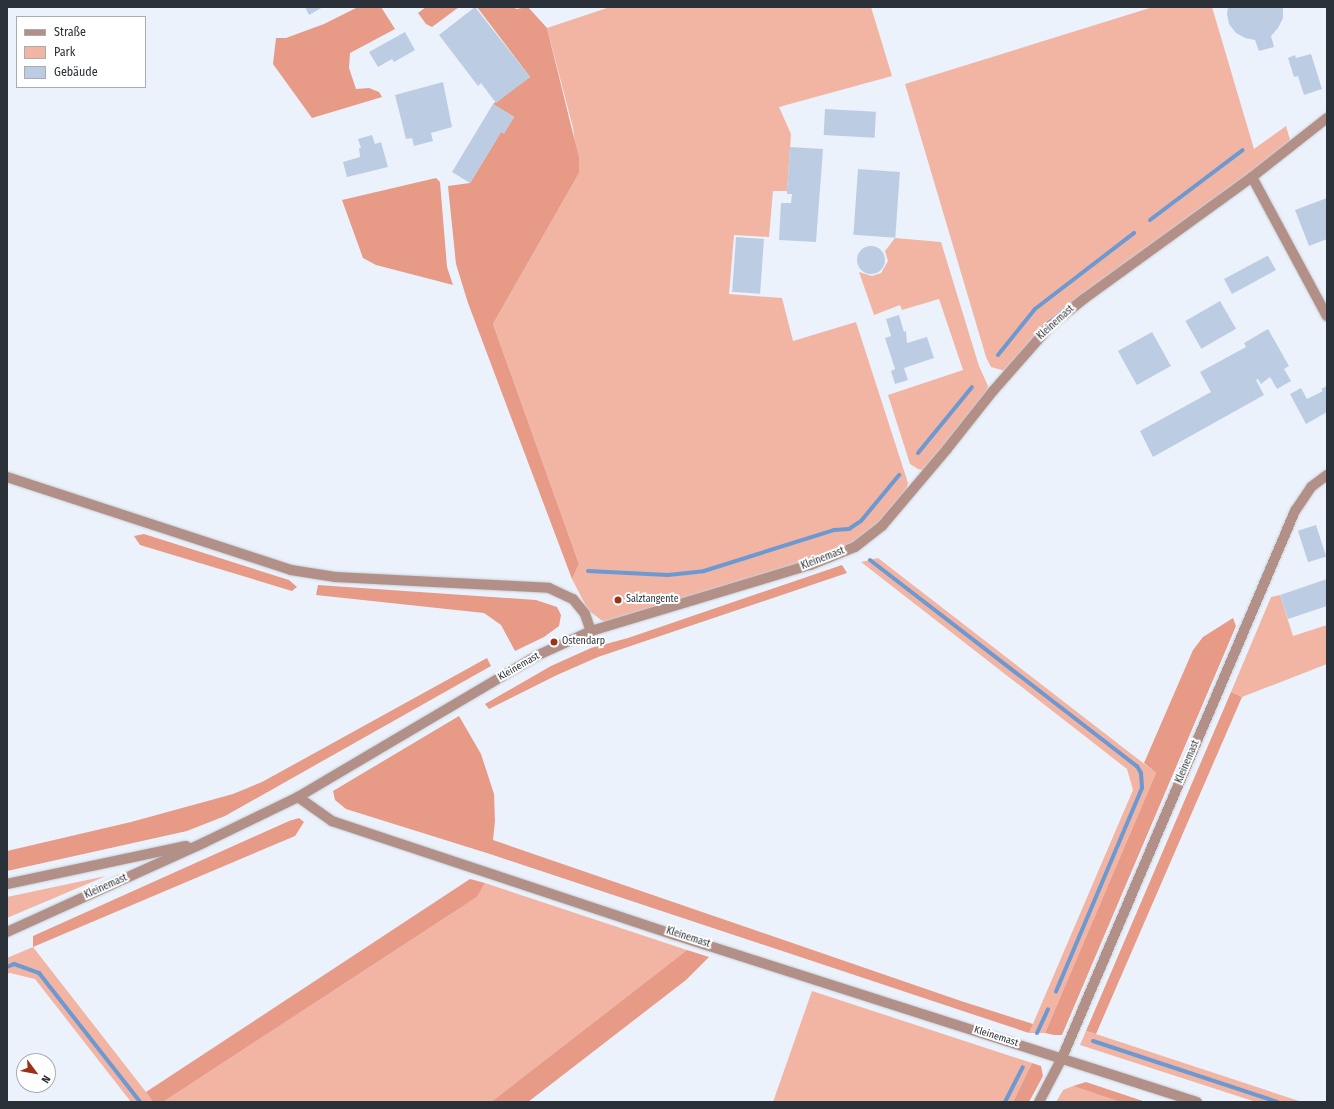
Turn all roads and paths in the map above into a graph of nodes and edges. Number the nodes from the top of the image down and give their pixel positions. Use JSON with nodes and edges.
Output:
{"nodes":[{"id":1,"x":1327,"y":118,"type":"edge"},
{"id":2,"x":1252,"y":177,"type":"junction"},
{"id":3,"x":1327,"y":316,"type":"edge"},
{"id":4,"x":1327,"y":475,"type":"edge"},
{"id":5,"x":7,"y":477,"type":"edge"},
{"id":6,"x":591,"y":632,"type":"junction"},
{"id":7,"x":298,"y":797,"type":"junction"},
{"id":8,"x":206,"y":842,"type":"junction"},
{"id":9,"x":7,"y":884,"type":"edge"},
{"id":10,"x":7,"y":932,"type":"edge"},
{"id":11,"x":1062,"y":1058,"type":"junction"},
{"id":12,"x":1039,"y":1102,"type":"edge"},
{"id":13,"x":1197,"y":1102,"type":"edge"}],
"edges":[{"from":1,"to":2,"type":"street","name":"Kleinemast"},
{"from":2,"to":3,"type":"street"},
{"from":2,"to":6,"type":"street","name":"Kleinemast"},
{"from":4,"to":11,"type":"street","name":"Kleinemast"},
{"from":5,"to":6,"type":"street"},
{"from":6,"to":7,"type":"street","name":"Kleinemast"},
{"from":7,"to":8,"type":"street","name":"Kleinemast"},
{"from":7,"to":11,"type":"street","name":"Kleinemast"},
{"from":8,"to":9,"type":"street","name":"Kleinemast"},
{"from":8,"to":10,"type":"street","name":"Kleinemast"},
{"from":11,"to":12,"type":"street","name":"Kleinemast"},
{"from":11,"to":13,"type":"street","name":"Kleinemast"}]}
